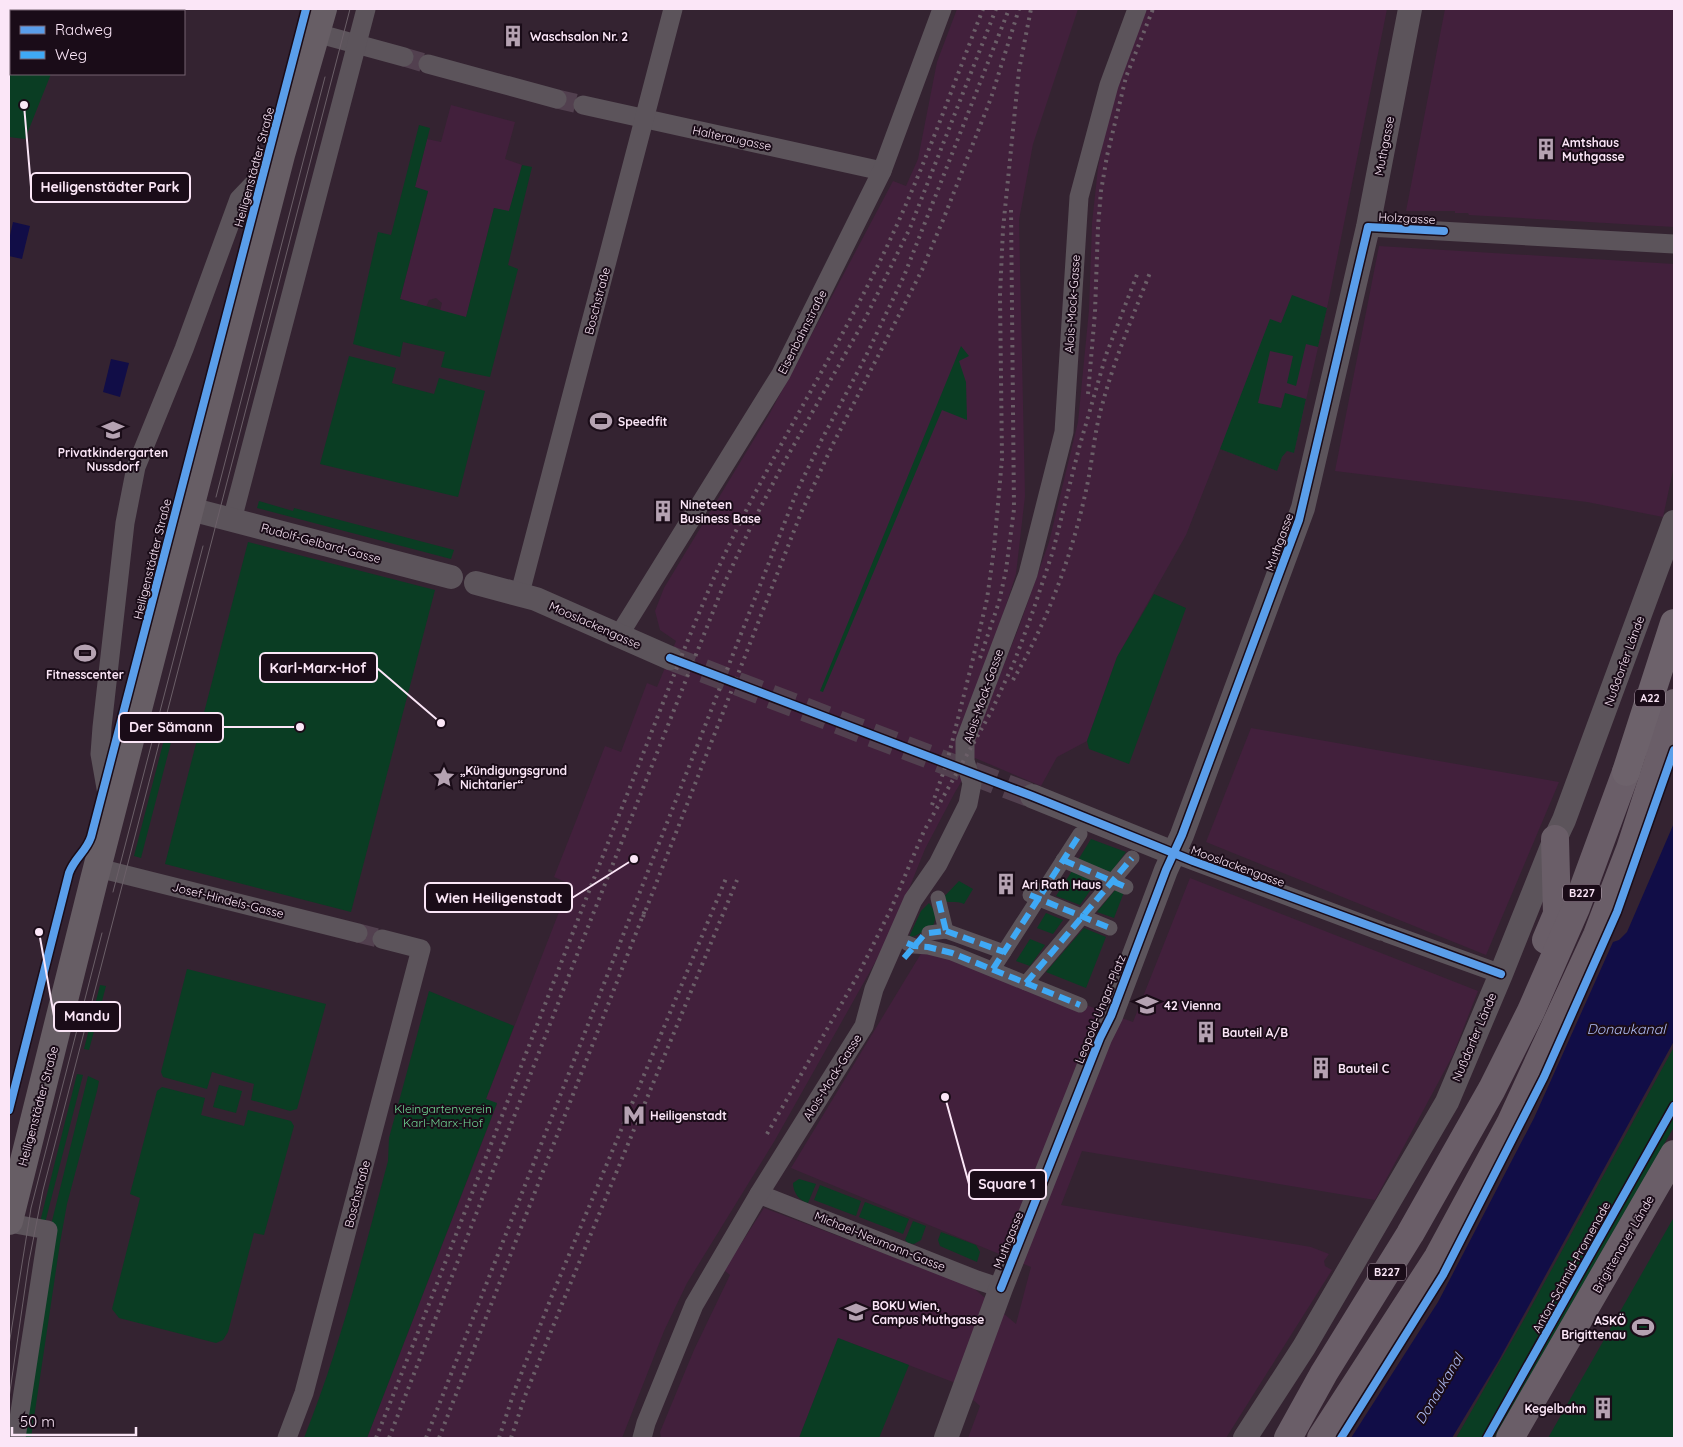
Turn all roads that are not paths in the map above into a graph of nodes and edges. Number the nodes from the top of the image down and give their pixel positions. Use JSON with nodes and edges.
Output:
{"nodes":[{"id":1,"x":366,"y":9,"type":"edge"},
{"id":2,"x":673,"y":9,"type":"edge"},
{"id":3,"x":942,"y":9,"type":"edge"},
{"id":4,"x":1137,"y":9,"type":"edge"},
{"id":5,"x":1410,"y":9,"type":"edge"},
{"id":6,"x":320,"y":21,"type":"edge"},
{"id":7,"x":356,"y":45,"type":"junction"},
{"id":8,"x":404,"y":57,"type":"tunnel mouth"},
{"id":9,"x":428,"y":64,"type":"tunnel mouth"},
{"id":10,"x":557,"y":99,"type":"tunnel mouth"},
{"id":11,"x":583,"y":105,"type":"tunnel mouth"},
{"id":12,"x":644,"y":119,"type":"junction"},
{"id":13,"x":281,"y":155,"type":"junction"},
{"id":14,"x":882,"y":171,"type":"junction"},
{"id":15,"x":1368,"y":227,"type":"junction"},
{"id":16,"x":1674,"y":244,"type":"edge"},
{"id":17,"x":190,"y":509,"type":"junction"},
{"id":18,"x":232,"y":520,"type":"junction"},
{"id":19,"x":1674,"y":522,"type":"edge"},
{"id":20,"x":452,"y":577,"type":"dead end"},
{"id":21,"x":476,"y":583,"type":"dead end"},
{"id":22,"x":520,"y":593,"type":"junction"},
{"id":23,"x":1674,"y":623,"type":"edge"},
{"id":24,"x":619,"y":635,"type":"junction"},
{"id":25,"x":670,"y":658,"type":"tunnel mouth"},
{"id":26,"x":1674,"y":703,"type":"edge"},
{"id":27,"x":1626,"y":772,"type":"joint"},
{"id":28,"x":1032,"y":796,"type":"tunnel mouth"},
{"id":29,"x":111,"y":816,"type":"junction"},
{"id":30,"x":1080,"y":834,"type":"dead end"},
{"id":31,"x":1555,"y":839,"type":"junction"},
{"id":32,"x":1173,"y":853,"type":"junction"},
{"id":33,"x":1132,"y":858,"type":"dead end"},
{"id":34,"x":1063,"y":860,"type":"junction"},
{"id":35,"x":98,"y":868,"type":"junction"},
{"id":36,"x":1119,"y":884,"type":"junction"},
{"id":37,"x":1034,"y":897,"type":"junction"},
{"id":38,"x":938,"y":898,"type":"dead end"},
{"id":39,"x":1082,"y":916,"type":"junction"},
{"id":40,"x":1110,"y":928,"type":"dead end"},
{"id":41,"x":946,"y":931,"type":"junction"},
{"id":42,"x":358,"y":933,"type":"tunnel mouth"},
{"id":43,"x":382,"y":939,"type":"tunnel mouth"},
{"id":44,"x":1004,"y":952,"type":"junction"},
{"id":45,"x":993,"y":969,"type":"junction"},
{"id":46,"x":1501,"y":974,"type":"junction"},
{"id":47,"x":1026,"y":983,"type":"junction"},
{"id":48,"x":1080,"y":1006,"type":"dead end"},
{"id":49,"x":17,"y":1149,"type":"edge"},
{"id":50,"x":1674,"y":1154,"type":"edge"},
{"id":51,"x":1446,"y":1168,"type":"junction"},
{"id":52,"x":1047,"y":1173,"type":"joint"},
{"id":53,"x":759,"y":1194,"type":"junction"},
{"id":54,"x":9,"y":1222,"type":"edge"},
{"id":55,"x":1001,"y":1288,"type":"junction"},
{"id":56,"x":1324,"y":1372,"type":"junction"},
{"id":57,"x":1524,"y":1425,"type":"edge"},
{"id":58,"x":16,"y":1438,"type":"edge"},
{"id":59,"x":287,"y":1438,"type":"edge"},
{"id":60,"x":642,"y":1438,"type":"edge"},
{"id":61,"x":946,"y":1438,"type":"edge"},
{"id":62,"x":1245,"y":1438,"type":"edge"},
{"id":63,"x":1272,"y":1438,"type":"edge"},
{"id":64,"x":1288,"y":1438,"type":"edge"},
{"id":65,"x":1322,"y":1438,"type":"edge"},
{"id":66,"x":1510,"y":1438,"type":"edge"}],
"edges":[{"from":1,"to":7,"type":"street"},
{"from":2,"to":12,"type":"street","name":"Boschstraße"},
{"from":3,"to":14,"type":"street","name":"Eisenbahnstraße"},
{"from":4,"to":53,"type":"street","name":"Alois-Mock-Gasse"},
{"from":5,"to":15,"type":"street","name":"Muthgasse"},
{"from":6,"to":7,"type":"street"},
{"from":6,"to":13,"type":"main road","name":"Heiligenstädter Straße"},
{"from":7,"to":8,"type":"street"},
{"from":7,"to":18,"type":"street"},
{"from":9,"to":10,"type":"street"},
{"from":11,"to":12,"type":"street","name":"Halteraugasse"},
{"from":12,"to":14,"type":"street","name":"Halteraugasse"},
{"from":12,"to":22,"type":"street","name":"Boschstraße"},
{"from":13,"to":17,"type":"main road","name":"Heiligenstädter Straße"},
{"from":13,"to":29,"type":"street","name":"Heiligenstädter Straße"},
{"from":14,"to":24,"type":"street","name":"Eisenbahnstraße"},
{"from":15,"to":16,"type":"street","name":"Holzgasse"},
{"from":15,"to":32,"type":"street","name":"Muthgasse"},
{"from":17,"to":18,"type":"street","name":"Rudolf-Gelbard-Gasse"},
{"from":17,"to":29,"type":"main road","name":"Heiligenstädter Straße"},
{"from":18,"to":20,"type":"street","name":"Rudolf-Gelbard-Gasse"},
{"from":19,"to":31,"type":"street","name":"Nußdorfer Lände"},
{"from":21,"to":22,"type":"street"},
{"from":22,"to":24,"type":"street","name":"Mooslackengasse"},
{"from":23,"to":27,"type":"highway","number":"A22"},
{"from":24,"to":25,"type":"street","name":"Mooslackengasse"},
{"from":26,"to":65,"type":"highway"},
{"from":27,"to":51,"type":"highway","number":"B227"},
{"from":28,"to":32,"type":"street","name":"Mooslackengasse"},
{"from":29,"to":35,"type":"main road","name":"Heiligenstädter Straße"},
{"from":30,"to":34,"type":"street"},
{"from":31,"to":46,"type":"street","name":"Nußdorfer Lände"},
{"from":31,"to":51,"type":"highway"},
{"from":32,"to":46,"type":"street","name":"Mooslackengasse"},
{"from":32,"to":52,"type":"street","name":"Leopold-Ungar-Platz"},
{"from":33,"to":36,"type":"street"},
{"from":34,"to":36,"type":"street"},
{"from":34,"to":37,"type":"street"},
{"from":35,"to":42,"type":"street","name":"Josef-Hindels-Gasse"},
{"from":35,"to":49,"type":"main road","name":"Heiligenstädter Straße"},
{"from":36,"to":39,"type":"street"},
{"from":37,"to":39,"type":"street"},
{"from":37,"to":44,"type":"street"},
{"from":38,"to":41,"type":"street"},
{"from":39,"to":40,"type":"street"},
{"from":39,"to":47,"type":"street"},
{"from":41,"to":44,"type":"street"},
{"from":41,"to":45,"type":"street","name":"Leopold-Ungar-Platz"},
{"from":43,"to":59,"type":"street","name":"Boschstraße"},
{"from":44,"to":45,"type":"street"},
{"from":45,"to":47,"type":"street","name":"Leopold-Ungar-Platz"},
{"from":46,"to":62,"type":"street","name":"Nußdorfer Lände"},
{"from":47,"to":48,"type":"street","name":"Leopold-Ungar-Platz"},
{"from":49,"to":54,"type":"main road","name":"Heiligenstädter Straße"},
{"from":50,"to":57,"type":"highway","name":"Brigittenauer Lände"},
{"from":51,"to":56,"type":"highway","number":"B227"},
{"from":52,"to":55,"type":"street","name":"Muthgasse"},
{"from":53,"to":55,"type":"street","name":"Michael-Neumann-Gasse"},
{"from":53,"to":60,"type":"street","name":"Alois-Mock-Gasse"},
{"from":54,"to":58,"type":"street","name":"Heiligenstädter Straße"},
{"from":55,"to":61,"type":"street","name":"Muthgasse"},
{"from":56,"to":63,"type":"highway"},
{"from":56,"to":64,"type":"highway","number":"B227"},
{"from":57,"to":66,"type":"highway","name":"Brigittenauer Lände"}]}
